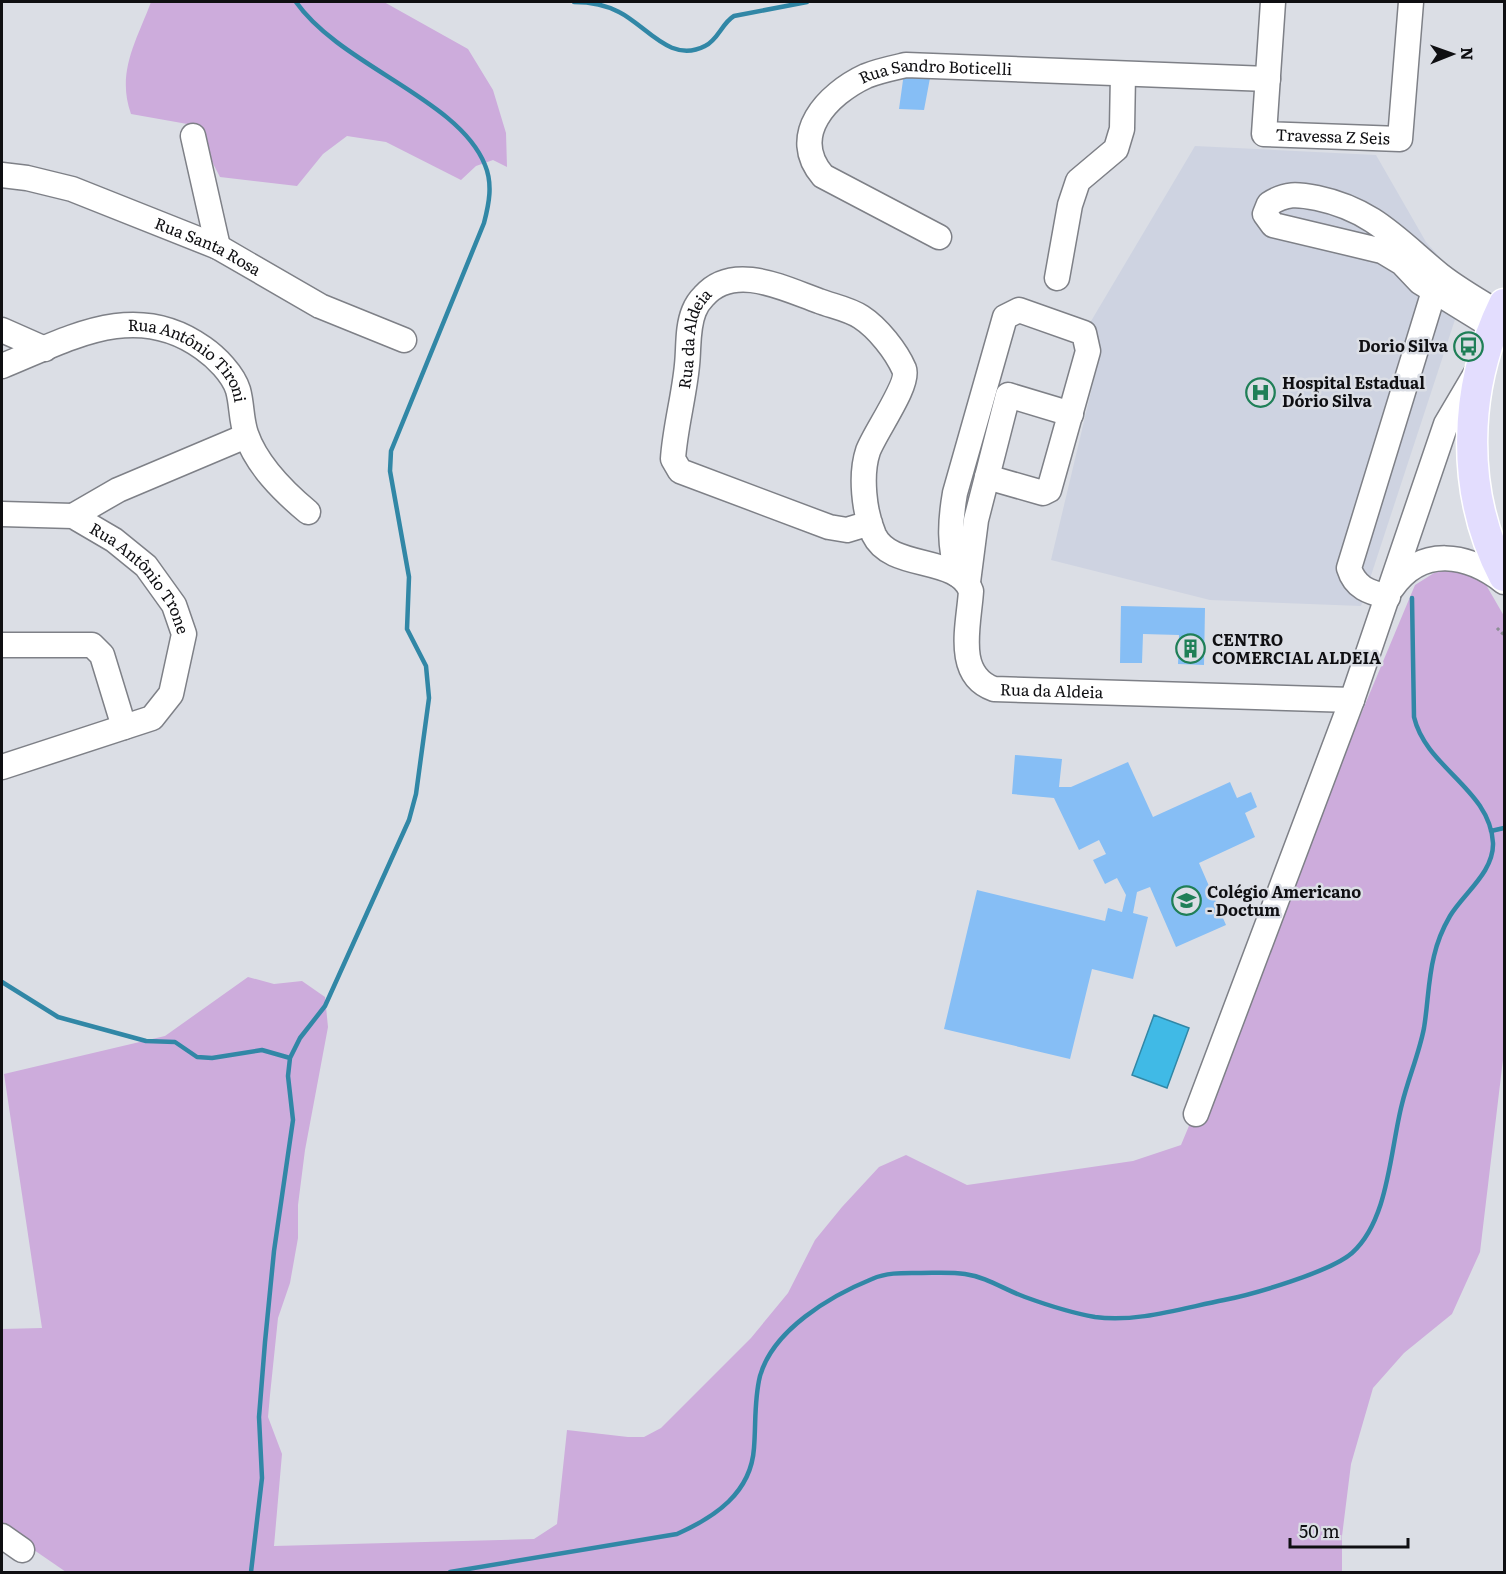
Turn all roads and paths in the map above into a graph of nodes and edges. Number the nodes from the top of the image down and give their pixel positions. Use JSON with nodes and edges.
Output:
{"nodes":[{"id":1,"x":1273,"y":2,"type":"edge"},
{"id":2,"x":1411,"y":2,"type":"edge"},
{"id":3,"x":1131,"y":74,"type":"junction"},
{"id":4,"x":1268,"y":79,"type":"junction"},
{"id":5,"x":193,"y":136,"type":"dead end"},
{"id":6,"x":1120,"y":157,"type":"dead end"},
{"id":7,"x":2,"y":176,"type":"edge"},
{"id":8,"x":939,"y":237,"type":"dead end"},
{"id":9,"x":218,"y":247,"type":"junction"},
{"id":10,"x":1057,"y":278,"type":"dead end"},
{"id":11,"x":1434,"y":291,"type":"junction"},
{"id":12,"x":1499,"y":315,"type":"edge"},
{"id":13,"x":2,"y":330,"type":"edge"},
{"id":14,"x":404,"y":340,"type":"dead end"},
{"id":15,"x":45,"y":349,"type":"junction"},
{"id":16,"x":1484,"y":360,"type":"junction"},
{"id":17,"x":2,"y":366,"type":"edge"},
{"id":18,"x":1071,"y":414,"type":"junction"},
{"id":19,"x":246,"y":436,"type":"junction"},
{"id":20,"x":987,"y":477,"type":"junction"},
{"id":21,"x":308,"y":512,"type":"dead end"},
{"id":22,"x":2,"y":514,"type":"edge"},
{"id":23,"x":73,"y":516,"type":"junction"},
{"id":24,"x":870,"y":523,"type":"junction"},
{"id":25,"x":1504,"y":576,"type":"edge"},
{"id":26,"x":963,"y":578,"type":"junction"},
{"id":27,"x":1504,"y":582,"type":"edge"},
{"id":28,"x":1388,"y":595,"type":"junction"},
{"id":29,"x":1497,"y":628,"type":"dead end"},
{"id":30,"x":1504,"y":635,"type":"edge"},
{"id":31,"x":2,"y":645,"type":"edge"},
{"id":32,"x":1352,"y":700,"type":"junction"},
{"id":33,"x":124,"y":727,"type":"junction"},
{"id":34,"x":2,"y":767,"type":"edge"},
{"id":35,"x":1196,"y":1114,"type":"dead end"},
{"id":36,"x":2,"y":1536,"type":"edge"},
{"id":37,"x":22,"y":1550,"type":"dead end"}],
"edges":[{"from":1,"to":4,"type":"street"},
{"from":2,"to":4,"type":"street","name":"Travessa Z Seis"},
{"from":3,"to":4,"type":"street","name":"Rua Sandro Boticelli"},
{"from":3,"to":6,"type":"street"},
{"from":3,"to":8,"type":"street","name":"Rua Sandro Boticelli"},
{"from":3,"to":10,"type":"street"},
{"from":5,"to":9,"type":"street"},
{"from":7,"to":9,"type":"street","name":"Rua Santa Rosa"},
{"from":9,"to":14,"type":"street","name":"Rua Santa Rosa"},
{"from":11,"to":12,"type":"street"},
{"from":11,"to":12,"type":"street"},
{"from":11,"to":28,"type":"street"},
{"from":12,"to":16,"type":"main road"},
{"from":13,"to":15,"type":"street"},
{"from":15,"to":17,"type":"street","name":"Rua Antônio Tironi"},
{"from":15,"to":19,"type":"street","name":"Rua Antônio Tironi"},
{"from":16,"to":25,"type":"main road"},
{"from":16,"to":28,"type":"street"},
{"from":18,"to":20,"type":"street"},
{"from":18,"to":20,"type":"street"},
{"from":18,"to":26,"type":"street"},
{"from":19,"to":21,"type":"street","name":"Rua Antônio Tironi"},
{"from":19,"to":23,"type":"street"},
{"from":20,"to":26,"type":"street"},
{"from":22,"to":23,"type":"street","name":"Rua Antônio Trone"},
{"from":23,"to":33,"type":"street","name":"Rua Antônio Trone"},
{"from":24,"to":24,"type":"street","name":"Rua da Aldeia"},
{"from":24,"to":26,"type":"street","name":"Rua da Aldeia"},
{"from":26,"to":32,"type":"street","name":"Rua da Aldeia"},
{"from":27,"to":28,"type":"street"},
{"from":28,"to":32,"type":"street"},
{"from":29,"to":30,"type":"path"},
{"from":31,"to":33,"type":"street"},
{"from":32,"to":35,"type":"street"},
{"from":33,"to":34,"type":"street"},
{"from":36,"to":37,"type":"street"}]}
